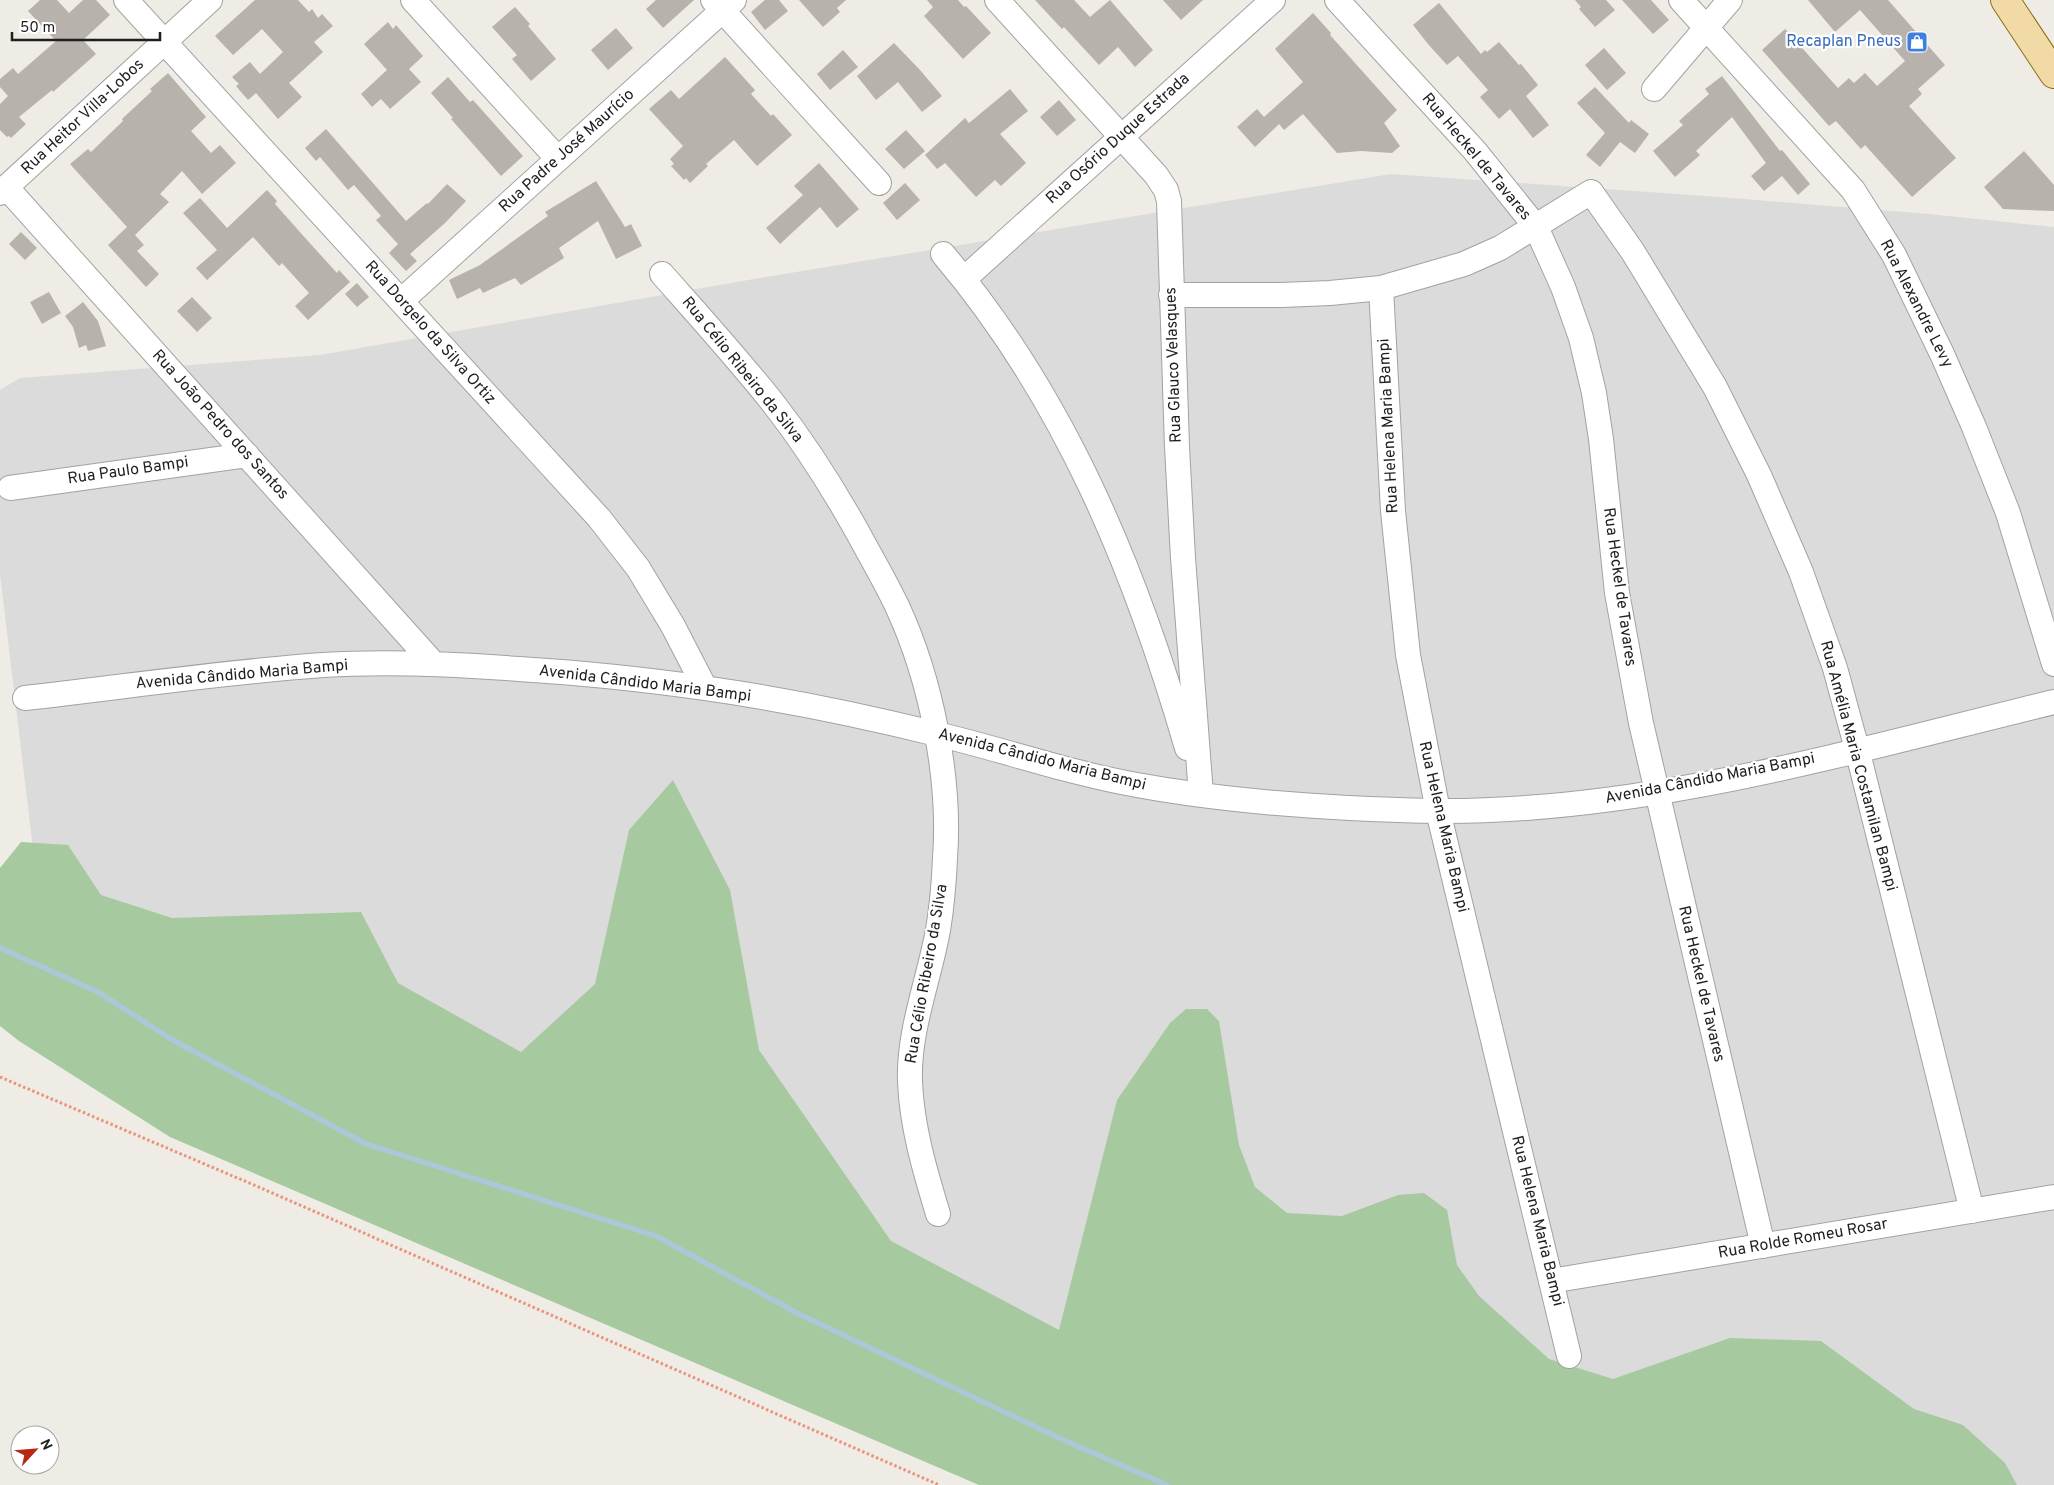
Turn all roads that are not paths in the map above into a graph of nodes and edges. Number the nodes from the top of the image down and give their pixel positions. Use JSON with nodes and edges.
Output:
{"nodes":[{"id":1,"x":126,"y":0,"type":"edge"},
{"id":2,"x":210,"y":0,"type":"edge"},
{"id":3,"x":413,"y":0,"type":"edge"},
{"id":4,"x":997,"y":0,"type":"edge"},
{"id":5,"x":1273,"y":0,"type":"edge"},
{"id":6,"x":1337,"y":0,"type":"edge"},
{"id":7,"x":1681,"y":0,"type":"edge"},
{"id":8,"x":1730,"y":0,"type":"edge"},
{"id":9,"x":2005,"y":0,"type":"edge"},
{"id":10,"x":723,"y":3,"type":"edge"},
{"id":11,"x":1706,"y":28,"type":"junction"},
{"id":12,"x":164,"y":42,"type":"junction"},
{"id":13,"x":2054,"y":74,"type":"edge"},
{"id":14,"x":1654,"y":89,"type":"dead end"},
{"id":15,"x":1121,"y":137,"type":"junction"},
{"id":16,"x":558,"y":159,"type":"junction"},
{"id":17,"x":879,"y":183,"type":"dead end"},
{"id":18,"x":3,"y":190,"type":"edge"},
{"id":19,"x":1536,"y":227,"type":"junction"},
{"id":20,"x":943,"y":254,"type":"dead end"},
{"id":21,"x":662,"y":274,"type":"dead end"},
{"id":22,"x":964,"y":278,"type":"junction"},
{"id":23,"x":1381,"y":288,"type":"junction"},
{"id":24,"x":1171,"y":295,"type":"junction"},
{"id":25,"x":401,"y":301,"type":"junction"},
{"id":26,"x":247,"y":455,"type":"junction"},
{"id":27,"x":10,"y":488,"type":"dead end"},
{"id":28,"x":433,"y":663,"type":"junction"},
{"id":29,"x":2054,"y":664,"type":"edge"},
{"id":30,"x":705,"y":688,"type":"junction"},
{"id":31,"x":25,"y":698,"type":"dead end"},
{"id":32,"x":2054,"y":702,"type":"edge"},
{"id":33,"x":937,"y":734,"type":"junction"},
{"id":34,"x":1857,"y":749,"type":"junction"},
{"id":35,"x":1656,"y":793,"type":"junction"},
{"id":36,"x":1201,"y":795,"type":"junction"},
{"id":37,"x":1438,"y":811,"type":"junction"},
{"id":38,"x":2054,"y":1197,"type":"edge"},
{"id":39,"x":1972,"y":1211,"type":"junction"},
{"id":40,"x":938,"y":1214,"type":"dead end"},
{"id":41,"x":1763,"y":1246,"type":"junction"},
{"id":42,"x":1551,"y":1281,"type":"junction"},
{"id":43,"x":1569,"y":1356,"type":"dead end"}],
"edges":[{"from":1,"to":12,"type":"street","name":"Rua Dorgelo da Silva Ortiz"},
{"from":2,"to":12,"type":"street","name":"Rua Heitor Villa-Lobos"},
{"from":3,"to":16,"type":"street"},
{"from":4,"to":15,"type":"street","name":"Rua Glauco Velasques"},
{"from":5,"to":15,"type":"street","name":"Rua Osório Duque Estrada"},
{"from":6,"to":19,"type":"street","name":"Rua Heckel de Tavares"},
{"from":7,"to":11,"type":"street","name":"Rua Alexandre Levy"},
{"from":8,"to":11,"type":"street"},
{"from":9,"to":13,"type":"main road"},
{"from":10,"to":16,"type":"street","name":"Rua Padre José Maurício"},
{"from":10,"to":17,"type":"street"},
{"from":11,"to":14,"type":"street"},
{"from":11,"to":29,"type":"street","name":"Rua Alexandre Levy"},
{"from":12,"to":18,"type":"street","name":"Rua Heitor Villa-Lobos"},
{"from":12,"to":25,"type":"street","name":"Rua Dorgelo da Silva Ortiz"},
{"from":15,"to":22,"type":"street","name":"Rua Osório Duque Estrada"},
{"from":15,"to":24,"type":"street","name":"Rua Glauco Velasques"},
{"from":16,"to":25,"type":"street","name":"Rua Padre José Maurício"},
{"from":18,"to":26,"type":"street","name":"Rua João Pedro dos Santos"},
{"from":19,"to":23,"type":"street"},
{"from":19,"to":34,"type":"street","name":"Rua Amélia Maria Costamilan Bampi"},
{"from":19,"to":35,"type":"street","name":"Rua Heckel de Tavares"},
{"from":20,"to":22,"type":"street"},
{"from":21,"to":33,"type":"street","name":"Rua Célio Ribeiro da Silva"},
{"from":22,"to":36,"type":"street"},
{"from":23,"to":24,"type":"street"},
{"from":23,"to":37,"type":"street","name":"Rua Helena Maria Bampi"},
{"from":24,"to":36,"type":"street","name":"Rua Glauco Velasques"},
{"from":25,"to":30,"type":"street","name":"Rua Dorgelo da Silva Ortiz"},
{"from":26,"to":27,"type":"street","name":"Rua Paulo Bampi"},
{"from":26,"to":28,"type":"street","name":"Rua João Pedro dos Santos"},
{"from":28,"to":30,"type":"street","name":"Avenida Cândido Maria Bampi"},
{"from":28,"to":31,"type":"street","name":"Avenida Cândido Maria Bampi"},
{"from":30,"to":33,"type":"street","name":"Avenida Cândido Maria Bampi"},
{"from":32,"to":34,"type":"street","name":"Avenida Cândido Maria Bampi"},
{"from":33,"to":36,"type":"street","name":"Avenida Cândido Maria Bampi"},
{"from":33,"to":40,"type":"street","name":"Rua Célio Ribeiro da Silva"},
{"from":34,"to":35,"type":"street","name":"Avenida Cândido Maria Bampi"},
{"from":34,"to":39,"type":"street","name":"Rua Amélia Maria Costamilan Bampi"},
{"from":35,"to":37,"type":"street","name":"Avenida Cândido Maria Bampi"},
{"from":35,"to":41,"type":"street","name":"Rua Heckel de Tavares"},
{"from":36,"to":37,"type":"street","name":"Avenida Cândido Maria Bampi"},
{"from":37,"to":42,"type":"street","name":"Rua Helena Maria Bampi"},
{"from":38,"to":39,"type":"street","name":"Rua Rolde Romeu Rosar"},
{"from":39,"to":41,"type":"street","name":"Rua Rolde Romeu Rosar"},
{"from":41,"to":42,"type":"street","name":"Rua Rolde Romeu Rosar"},
{"from":42,"to":43,"type":"street","name":"Rua Helena Maria Bampi"}]}
